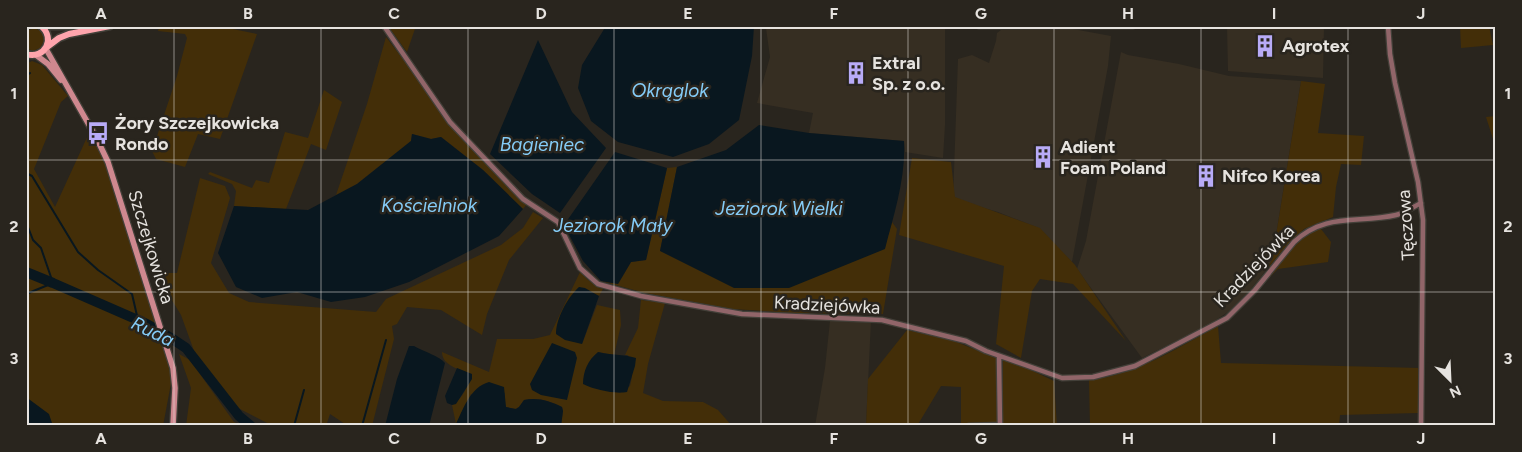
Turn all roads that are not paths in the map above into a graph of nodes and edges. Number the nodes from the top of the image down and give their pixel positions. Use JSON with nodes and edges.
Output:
{"nodes":[{"id":1,"x":42,"y":26,"type":"edge"},
{"id":2,"x":67,"y":26,"type":"edge"},
{"id":3,"x":110,"y":26,"type":"edge"},
{"id":4,"x":384,"y":26,"type":"edge"},
{"id":5,"x":979,"y":26,"type":"edge"},
{"id":6,"x":1133,"y":26,"type":"edge"},
{"id":7,"x":1388,"y":26,"type":"edge"},
{"id":8,"x":46,"y":48,"type":"junction"},
{"id":9,"x":30,"y":55,"type":"edge"},
{"id":10,"x":67,"y":87,"type":"junction"},
{"id":11,"x":1421,"y":203,"type":"junction"},
{"id":12,"x":1000,"y":356,"type":"junction"},
{"id":13,"x":1000,"y":425,"type":"edge"},
{"id":14,"x":173,"y":426,"type":"edge"},
{"id":15,"x":970,"y":426,"type":"edge"},
{"id":16,"x":1421,"y":426,"type":"edge"}],
"edges":[{"from":1,"to":2,"type":"main road"},
{"from":1,"to":8,"type":"main road"},
{"from":3,"to":8,"type":"main road"},
{"from":4,"to":12,"type":"street","name":"Kradziejówka"},
{"from":5,"to":6,"type":"street"},
{"from":7,"to":11,"type":"street","name":"Tęczowa"},
{"from":8,"to":9,"type":"main road"},
{"from":8,"to":10,"type":"main road","name":"Szczejkowicka"},
{"from":9,"to":10,"type":"main road","name":"Szczejkowicka"},
{"from":10,"to":14,"type":"main road","name":"Szczejkowicka"},
{"from":11,"to":12,"type":"street","name":"Kradziejówka"},
{"from":11,"to":16,"type":"street","name":"Tęczowa"},
{"from":12,"to":13,"type":"street"},
{"from":13,"to":15,"type":"street"}]}
